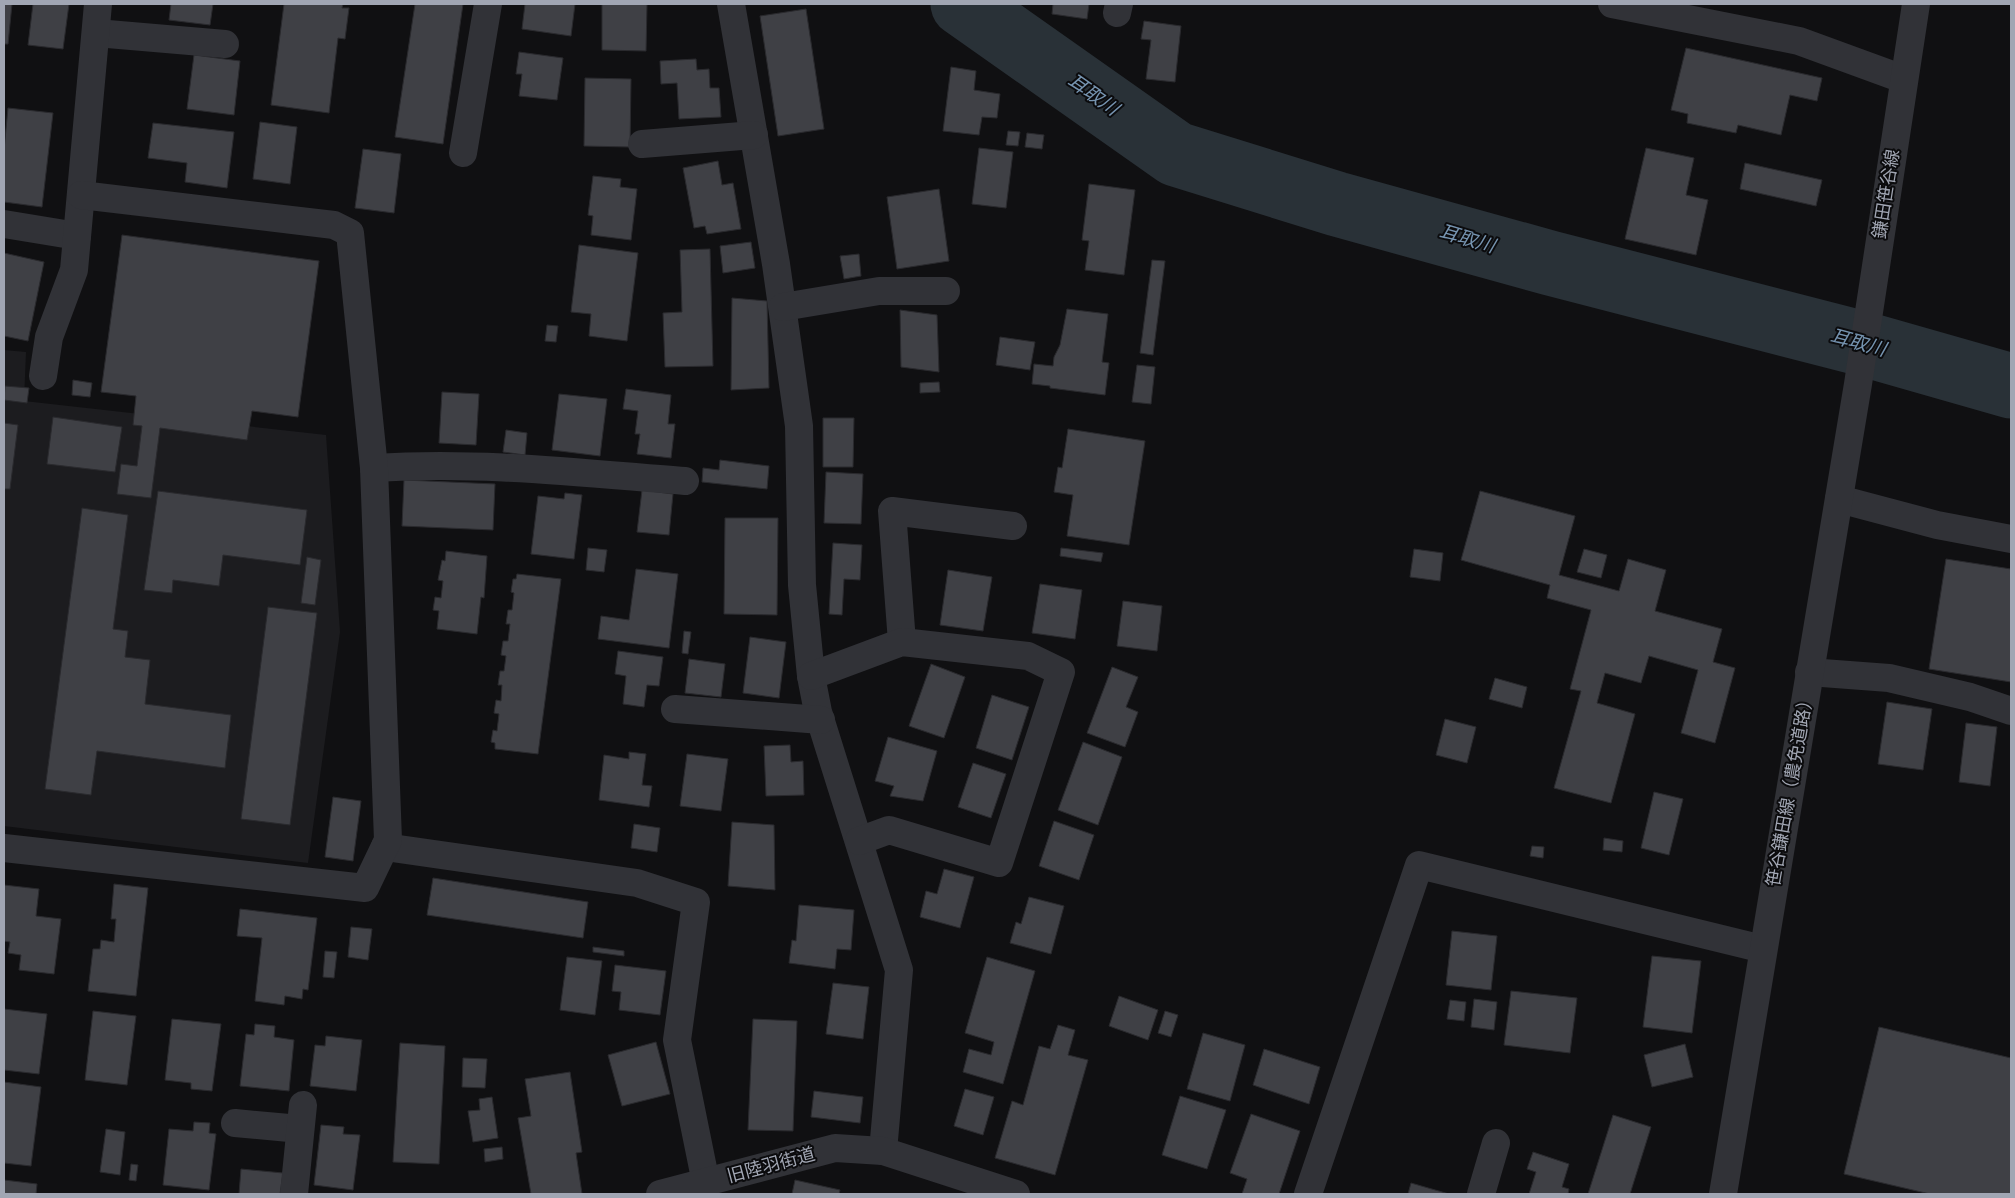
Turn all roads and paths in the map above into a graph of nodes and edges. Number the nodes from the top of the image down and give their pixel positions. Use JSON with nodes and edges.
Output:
{"nodes":[{"id":1,"x":98,"y":4,"type":"edge"},
{"id":2,"x":488,"y":4,"type":"edge"},
{"id":3,"x":731,"y":4,"type":"edge"},
{"id":4,"x":1612,"y":4,"type":"edge"},
{"id":5,"x":1916,"y":4,"type":"edge"},
{"id":6,"x":96,"y":33,"type":"junction"},
{"id":7,"x":224,"y":44,"type":"dead end"},
{"id":8,"x":1903,"y":79,"type":"junction"},
{"id":9,"x":754,"y":135,"type":"junction"},
{"id":10,"x":642,"y":144,"type":"dead end"},
{"id":11,"x":463,"y":152,"type":"dead end"},
{"id":12,"x":81,"y":195,"type":"junction"},
{"id":13,"x":4,"y":224,"type":"edge"},
{"id":14,"x":77,"y":236,"type":"junction"},
{"id":15,"x":946,"y":291,"type":"dead end"},
{"id":16,"x":782,"y":306,"type":"junction"},
{"id":17,"x":43,"y":376,"type":"dead end"},
{"id":18,"x":1858,"y":384,"type":"joint"},
{"id":19,"x":374,"y":468,"type":"junction"},
{"id":20,"x":685,"y":481,"type":"dead end"},
{"id":21,"x":1838,"y":499,"type":"junction"},
{"id":22,"x":1013,"y":526,"type":"dead end"},
{"id":23,"x":2011,"y":539,"type":"edge"},
{"id":24,"x":902,"y":642,"type":"junction"},
{"id":25,"x":1809,"y":672,"type":"junction"},
{"id":26,"x":811,"y":676,"type":"junction"},
{"id":27,"x":675,"y":709,"type":"dead end"},
{"id":28,"x":2011,"y":711,"type":"edge"},
{"id":29,"x":821,"y":720,"type":"junction"},
{"id":30,"x":859,"y":841,"type":"junction"},
{"id":31,"x":385,"y":847,"type":"junction"},
{"id":32,"x":4,"y":848,"type":"edge"},
{"id":33,"x":1763,"y":949,"type":"junction"},
{"id":34,"x":235,"y":1123,"type":"dead end"},
{"id":35,"x":1496,"y":1143,"type":"dead end"},
{"id":36,"x":883,"y":1151,"type":"junction"},
{"id":37,"x":706,"y":1182,"type":"junction"},
{"id":38,"x":294,"y":1194,"type":"edge"},
{"id":39,"x":660,"y":1194,"type":"edge"},
{"id":40,"x":1016,"y":1194,"type":"edge"},
{"id":41,"x":1308,"y":1194,"type":"edge"},
{"id":42,"x":1480,"y":1194,"type":"edge"},
{"id":43,"x":1723,"y":1194,"type":"edge"}],
"edges":[{"from":1,"to":6,"type":"street"},
{"from":2,"to":11,"type":"street"},
{"from":3,"to":9,"type":"street"},
{"from":4,"to":8,"type":"street"},
{"from":5,"to":8,"type":"street","name":"鎌田笹谷線"},
{"from":6,"to":7,"type":"street"},
{"from":6,"to":12,"type":"street"},
{"from":8,"to":18,"type":"street","name":"鎌田笹谷線"},
{"from":9,"to":10,"type":"street"},
{"from":9,"to":16,"type":"street"},
{"from":12,"to":14,"type":"street"},
{"from":12,"to":19,"type":"street"},
{"from":13,"to":14,"type":"street"},
{"from":14,"to":17,"type":"street"},
{"from":15,"to":16,"type":"street"},
{"from":16,"to":26,"type":"street"},
{"from":18,"to":21,"type":"street","name":"笹谷鎌田線（農免道路）"},
{"from":19,"to":20,"type":"street"},
{"from":19,"to":31,"type":"street"},
{"from":21,"to":23,"type":"street"},
{"from":21,"to":25,"type":"street","name":"笹谷鎌田線（農免道路）"},
{"from":22,"to":24,"type":"street"},
{"from":24,"to":26,"type":"street"},
{"from":24,"to":30,"type":"street"},
{"from":25,"to":28,"type":"street"},
{"from":25,"to":33,"type":"street","name":"笹谷鎌田線（農免道路）"},
{"from":26,"to":29,"type":"street"},
{"from":27,"to":29,"type":"street"},
{"from":29,"to":30,"type":"street"},
{"from":30,"to":36,"type":"street"},
{"from":31,"to":32,"type":"street"},
{"from":31,"to":37,"type":"street"},
{"from":33,"to":41,"type":"street"},
{"from":33,"to":43,"type":"street","name":"笹谷鎌田線（農免道路）"},
{"from":34,"to":38,"type":"street"},
{"from":35,"to":42,"type":"street"},
{"from":36,"to":37,"type":"street","name":"旧陸羽街道"},
{"from":36,"to":40,"type":"street","name":"旧陸羽街道"},
{"from":37,"to":39,"type":"street","name":"旧陸羽街道"}]}
